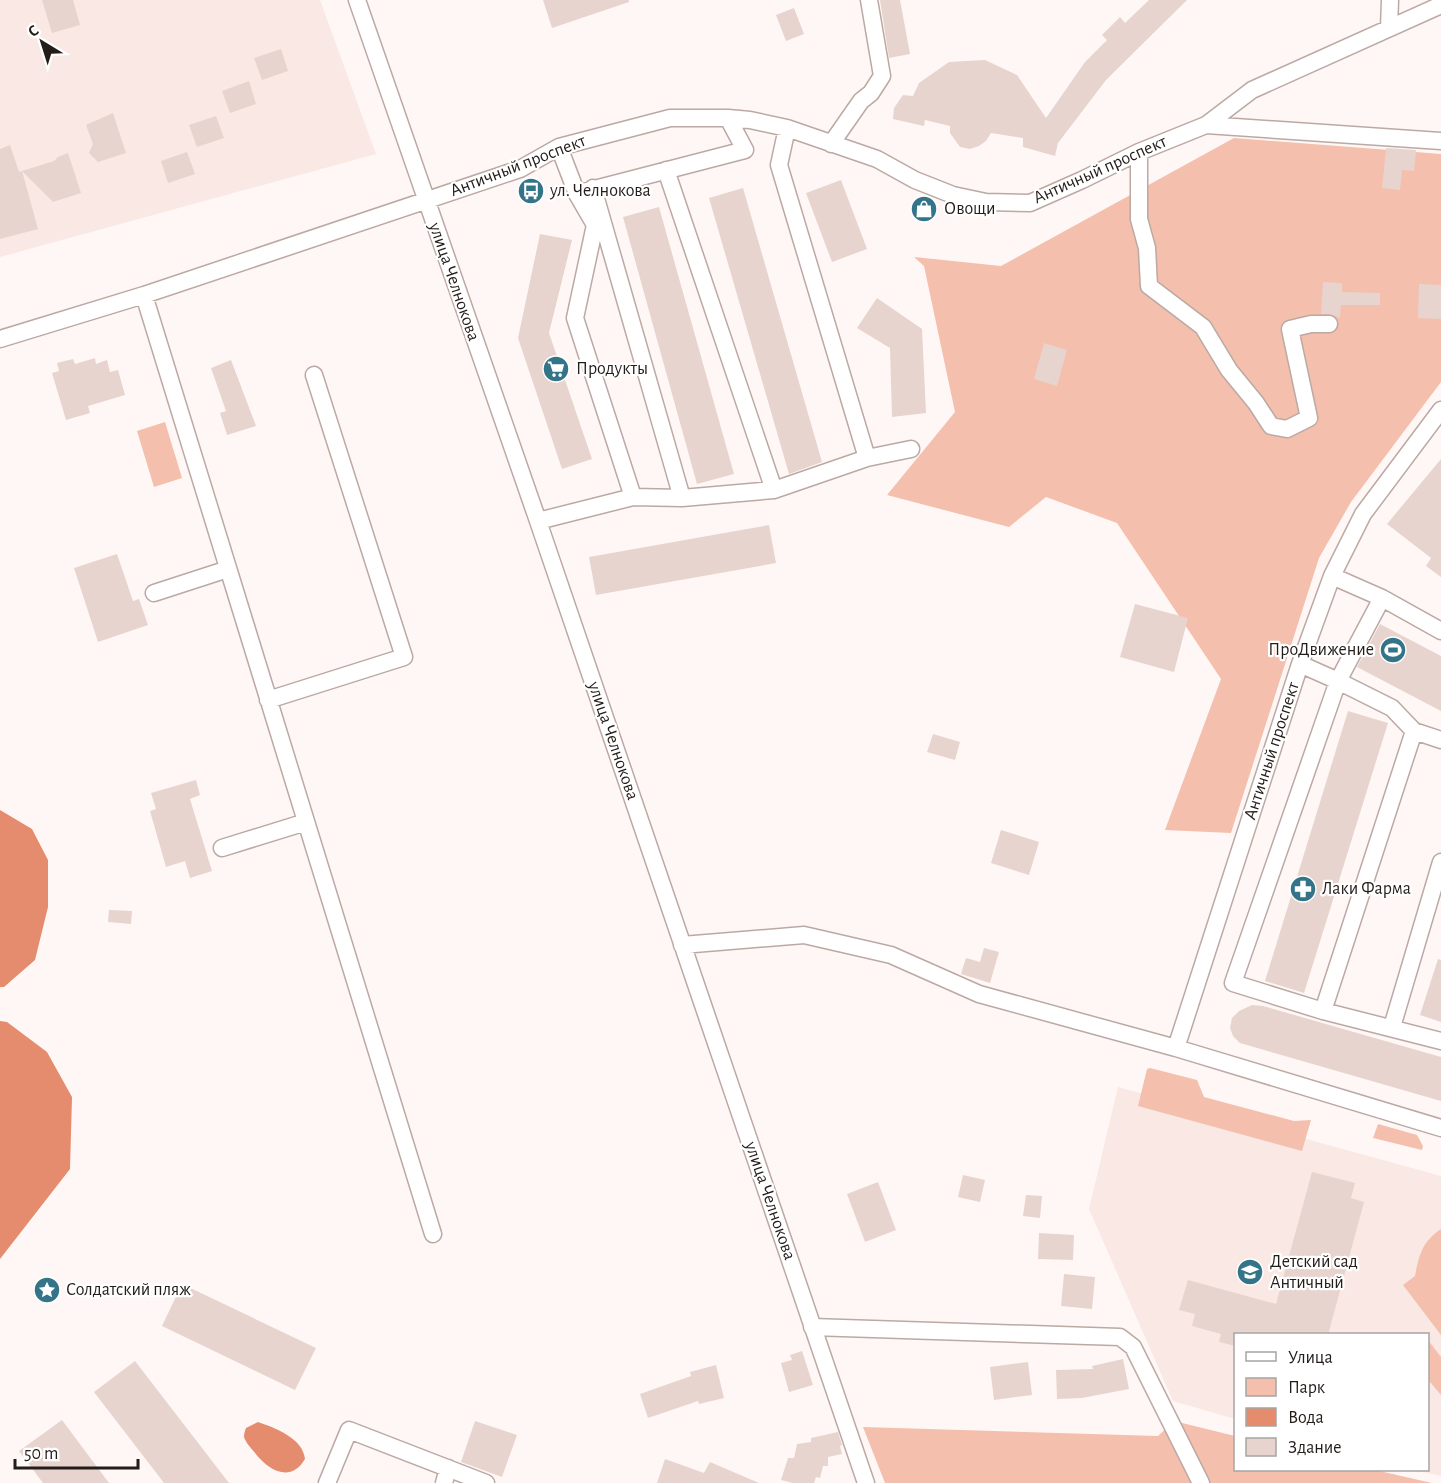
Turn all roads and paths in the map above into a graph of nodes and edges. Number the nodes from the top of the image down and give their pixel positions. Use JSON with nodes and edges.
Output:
{"nodes":[{"id":1,"x":357,"y":0,"type":"edge"},
{"id":2,"x":869,"y":0,"type":"edge"},
{"id":3,"x":1390,"y":0,"type":"edge"},
{"id":4,"x":1441,"y":4,"type":"edge"},
{"id":5,"x":1389,"y":28,"type":"junction"},
{"id":6,"x":728,"y":118,"type":"junction"},
{"id":7,"x":1206,"y":125,"type":"junction"},
{"id":8,"x":788,"y":128,"type":"junction"},
{"id":9,"x":1441,"y":141,"type":"edge"},
{"id":10,"x":831,"y":144,"type":"junction"},
{"id":11,"x":559,"y":147,"type":"junction"},
{"id":12,"x":1139,"y":152,"type":"junction"},
{"id":13,"x":666,"y":170,"type":"junction"},
{"id":14,"x":593,"y":188,"type":"junction"},
{"id":15,"x":577,"y":194,"type":"junction"},
{"id":16,"x":425,"y":200,"type":"junction"},
{"id":17,"x":144,"y":295,"type":"junction"},
{"id":18,"x":1329,"y":324,"type":"dead end"},
{"id":19,"x":0,"y":339,"type":"edge"},
{"id":20,"x":314,"y":375,"type":"dead end"},
{"id":21,"x":1441,"y":410,"type":"edge"},
{"id":22,"x":911,"y":449,"type":"dead end"},
{"id":23,"x":867,"y":458,"type":"junction"},
{"id":24,"x":774,"y":490,"type":"junction"},
{"id":25,"x":633,"y":497,"type":"junction"},
{"id":26,"x":682,"y":498,"type":"junction"},
{"id":27,"x":538,"y":521,"type":"junction"},
{"id":28,"x":228,"y":569,"type":"junction"},
{"id":29,"x":1332,"y":576,"type":"junction"},
{"id":30,"x":154,"y":593,"type":"dead end"},
{"id":31,"x":1382,"y":598,"type":"junction"},
{"id":32,"x":1441,"y":631,"type":"edge"},
{"id":33,"x":1300,"y":664,"type":"junction"},
{"id":34,"x":1338,"y":681,"type":"junction"},
{"id":35,"x":268,"y":700,"type":"junction"},
{"id":36,"x":1414,"y":731,"type":"junction"},
{"id":37,"x":1441,"y":740,"type":"edge"},
{"id":38,"x":306,"y":822,"type":"junction"},
{"id":39,"x":222,"y":848,"type":"dead end"},
{"id":40,"x":1441,"y":862,"type":"edge"},
{"id":41,"x":682,"y":945,"type":"junction"},
{"id":42,"x":1323,"y":1011,"type":"junction"},
{"id":43,"x":1392,"y":1027,"type":"junction"},
{"id":44,"x":1441,"y":1041,"type":"edge"},
{"id":45,"x":1176,"y":1048,"type":"junction"},
{"id":46,"x":1441,"y":1128,"type":"edge"},
{"id":47,"x":433,"y":1234,"type":"dead end"},
{"id":48,"x":812,"y":1327,"type":"junction"},
{"id":49,"x":446,"y":1476,"type":"edge"},
{"id":50,"x":327,"y":1483,"type":"edge"},
{"id":51,"x":486,"y":1483,"type":"edge"},
{"id":52,"x":866,"y":1483,"type":"edge"},
{"id":53,"x":1201,"y":1483,"type":"edge"}],
"edges":[{"from":1,"to":16,"type":"street","name":"улица Челнокова"},
{"from":2,"to":10,"type":"street"},
{"from":3,"to":5,"type":"street"},
{"from":4,"to":5,"type":"street"},
{"from":5,"to":7,"type":"street"},
{"from":6,"to":8,"type":"street","name":"Античный проспект"},
{"from":6,"to":11,"type":"street","name":"Античный проспект"},
{"from":6,"to":13,"type":"street"},
{"from":7,"to":9,"type":"street","name":"Античный проспект"},
{"from":7,"to":12,"type":"street","name":"Античный проспект"},
{"from":8,"to":10,"type":"street","name":"Античный проспект"},
{"from":8,"to":23,"type":"street"},
{"from":10,"to":12,"type":"street","name":"Античный проспект"},
{"from":11,"to":15,"type":"street"},
{"from":11,"to":16,"type":"street","name":"Античный проспект"},
{"from":12,"to":18,"type":"street"},
{"from":13,"to":14,"type":"street"},
{"from":13,"to":24,"type":"street"},
{"from":14,"to":15,"type":"street"},
{"from":14,"to":26,"type":"street"},
{"from":15,"to":25,"type":"street"},
{"from":16,"to":17,"type":"street","name":"Античный проспект"},
{"from":16,"to":27,"type":"street","name":"улица Челнокова"},
{"from":17,"to":19,"type":"street","name":"Античный проспект"},
{"from":17,"to":28,"type":"street"},
{"from":20,"to":35,"type":"street"},
{"from":21,"to":29,"type":"street","name":"Античный проспект"},
{"from":22,"to":23,"type":"street"},
{"from":23,"to":24,"type":"street"},
{"from":24,"to":26,"type":"street"},
{"from":25,"to":26,"type":"street"},
{"from":25,"to":27,"type":"street"},
{"from":27,"to":41,"type":"street","name":"улица Челнокова"},
{"from":28,"to":30,"type":"street"},
{"from":28,"to":35,"type":"street"},
{"from":29,"to":31,"type":"street"},
{"from":29,"to":33,"type":"street","name":"Античный проспект"},
{"from":31,"to":32,"type":"street"},
{"from":31,"to":34,"type":"street"},
{"from":33,"to":34,"type":"street"},
{"from":33,"to":45,"type":"street","name":"Античный проспект"},
{"from":34,"to":36,"type":"street"},
{"from":34,"to":42,"type":"street"},
{"from":35,"to":38,"type":"street"},
{"from":36,"to":37,"type":"street"},
{"from":36,"to":42,"type":"street"},
{"from":38,"to":39,"type":"street"},
{"from":38,"to":47,"type":"street"},
{"from":40,"to":43,"type":"street"},
{"from":41,"to":45,"type":"street"},
{"from":41,"to":48,"type":"street","name":"улица Челнокова"},
{"from":42,"to":43,"type":"street"},
{"from":43,"to":44,"type":"street"},
{"from":45,"to":46,"type":"street"},
{"from":48,"to":52,"type":"street","name":"улица Челнокова"},
{"from":48,"to":53,"type":"street"},
{"from":49,"to":50,"type":"street"},
{"from":49,"to":51,"type":"street"}]}
